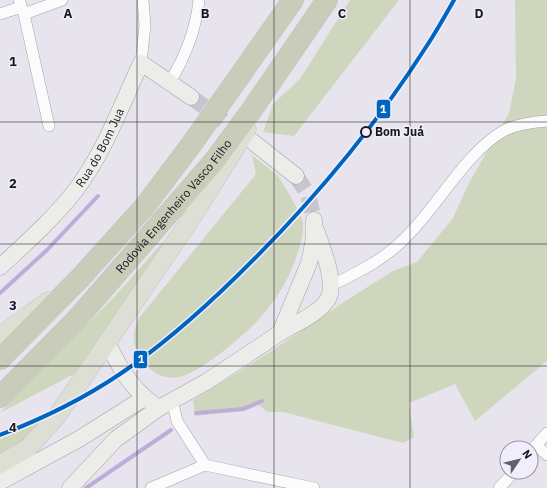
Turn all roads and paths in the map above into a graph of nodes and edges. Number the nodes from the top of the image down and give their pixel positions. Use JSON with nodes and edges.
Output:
{"nodes":[{"id":1,"x":62,"y":0,"type":"edge"},
{"id":2,"x":143,"y":0,"type":"edge"},
{"id":3,"x":200,"y":0,"type":"edge"},
{"id":4,"x":293,"y":0,"type":"edge"},
{"id":5,"x":327,"y":0,"type":"edge"},
{"id":6,"x":22,"y":7,"type":"edge"},
{"id":7,"x":0,"y":14,"type":"edge"},
{"id":8,"x":288,"y":58,"type":"junction"},
{"id":9,"x":141,"y":63,"type":"junction"},
{"id":10,"x":170,"y":82,"type":"junction"},
{"id":11,"x":191,"y":97,"type":"tunnel mouth"},
{"id":12,"x":547,"y":121,"type":"edge"},
{"id":13,"x":49,"y":126,"type":"dead end"},
{"id":14,"x":253,"y":142,"type":"tunnel mouth"},
{"id":15,"x":296,"y":176,"type":"tunnel mouth"},
{"id":16,"x":0,"y":267,"type":"edge"},
{"id":17,"x":81,"y":277,"type":"junction"},
{"id":18,"x":332,"y":285,"type":"junction"},
{"id":19,"x":280,"y":333,"type":"junction"},
{"id":20,"x":0,"y":336,"type":"edge"},
{"id":21,"x":108,"y":344,"type":"junction"},
{"id":22,"x":0,"y":360,"type":"edge"},
{"id":23,"x":0,"y":397,"type":"edge"},
{"id":24,"x":144,"y":398,"type":"junction"},
{"id":25,"x":165,"y":404,"type":"junction"},
{"id":26,"x":547,"y":433,"type":"edge"},
{"id":27,"x":539,"y":442,"type":"edge"},
{"id":28,"x":0,"y":464,"type":"edge"},
{"id":29,"x":205,"y":465,"type":"junction"},
{"id":30,"x":506,"y":480,"type":"edge"},
{"id":31,"x":0,"y":482,"type":"edge"},
{"id":32,"x":70,"y":488,"type":"edge"},
{"id":33,"x":150,"y":488,"type":"edge"},
{"id":34,"x":314,"y":488,"type":"edge"},
{"id":35,"x":499,"y":488,"type":"edge"}],
"edges":[{"from":1,"to":6,"type":"street"},
{"from":2,"to":9,"type":"street","name":"Rua do Bom Jua"},
{"from":3,"to":10,"type":"street"},
{"from":4,"to":17,"type":"highway","name":"Rodovia Engenheiro Vasco Filho"},
{"from":5,"to":8,"type":"highway","name":"Rodovia Engenheiro Vasco Filho"},
{"from":6,"to":7,"type":"street"},
{"from":6,"to":13,"type":"street"},
{"from":8,"to":21,"type":"main road"},
{"from":8,"to":23,"type":"highway","name":"Rodovia Engenheiro Vasco Filho"},
{"from":9,"to":10,"type":"street"},
{"from":9,"to":16,"type":"street","name":"Rua do Bom Jua"},
{"from":10,"to":11,"type":"street"},
{"from":12,"to":18,"type":"street"},
{"from":14,"to":15,"type":"street"},
{"from":17,"to":20,"type":"main road"},
{"from":17,"to":22,"type":"highway","name":"Rodovia Engenheiro Vasco Filho"},
{"from":18,"to":19,"type":"street"},
{"from":18,"to":19,"type":"street"},
{"from":19,"to":25,"type":"street"},
{"from":21,"to":24,"type":"street"},
{"from":21,"to":28,"type":"main road"},
{"from":24,"to":25,"type":"street"},
{"from":24,"to":31,"type":"street"},
{"from":25,"to":29,"type":"street"},
{"from":25,"to":32,"type":"street"},
{"from":26,"to":27,"type":"street"},
{"from":29,"to":33,"type":"street"},
{"from":29,"to":34,"type":"street"},
{"from":30,"to":35,"type":"street"}]}
